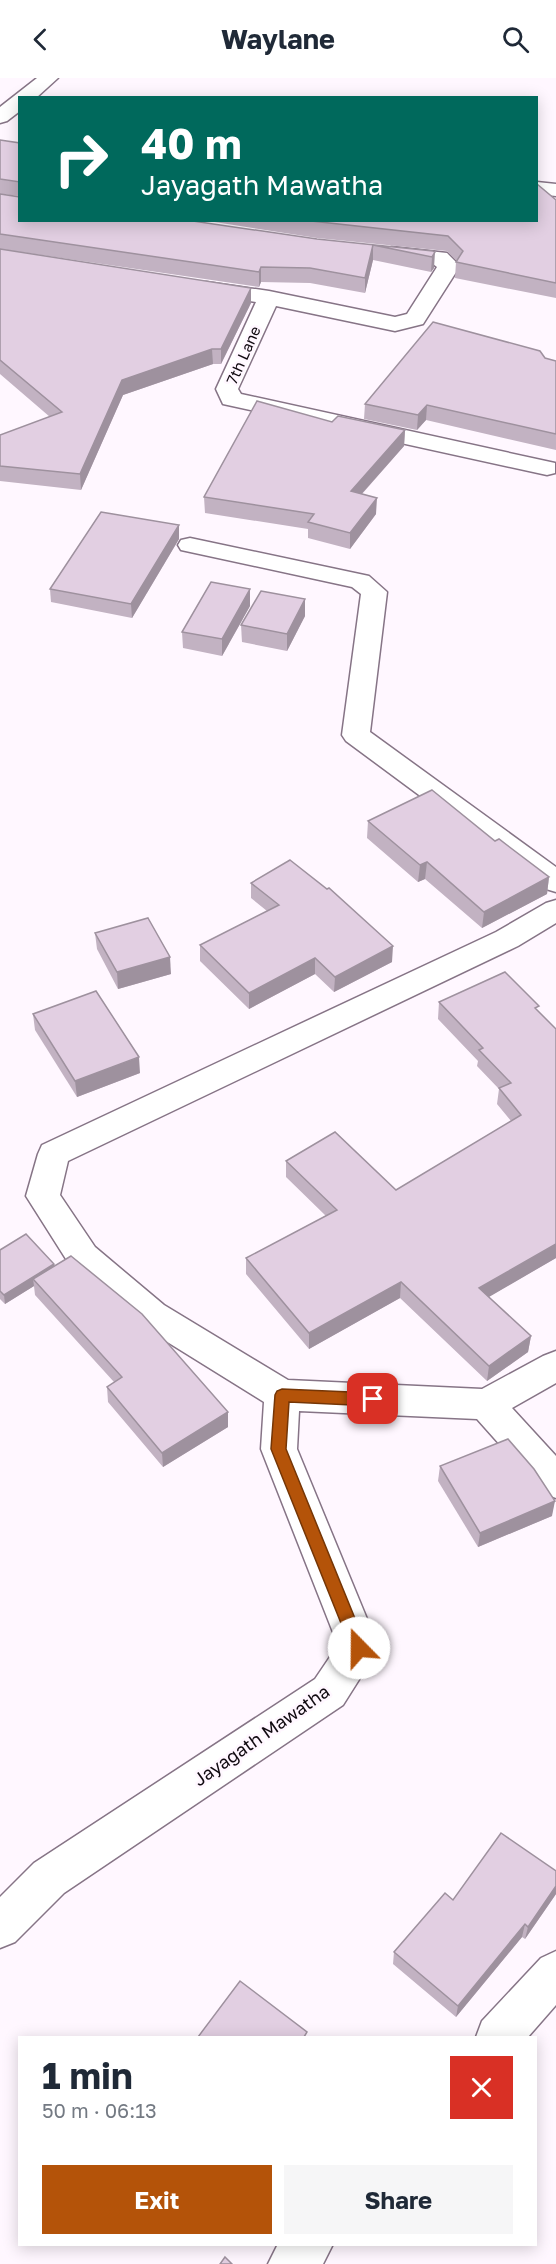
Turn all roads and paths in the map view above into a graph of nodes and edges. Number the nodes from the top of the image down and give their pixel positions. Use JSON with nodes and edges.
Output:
{"nodes":[{"id":1,"x":49,"y":78,"type":"edge"},
{"id":2,"x":26,"y":96,"type":"edge"},
{"id":3,"x":18,"y":103,"type":"edge"},
{"id":4,"x":0,"y":117,"type":"edge"},
{"id":5,"x":18,"y":120,"type":"edge"},
{"id":6,"x":538,"y":188,"type":"edge"},
{"id":7,"x":556,"y":190,"type":"edge"},
{"id":8,"x":373,"y":251,"type":"edge"},
{"id":9,"x":187,"y":285,"type":"edge"},
{"id":10,"x":269,"y":298,"type":"junction"},
{"id":11,"x":547,"y":468,"type":"dead end"},
{"id":12,"x":190,"y":545,"type":"dead end"},
{"id":13,"x":556,"y":882,"type":"edge"},
{"id":14,"x":556,"y":910,"type":"edge"},
{"id":15,"x":556,"y":1365,"type":"edge"},
{"id":16,"x":282,"y":1395,"type":"junction"},
{"id":17,"x":486,"y":1404,"type":"junction"},
{"id":18,"x":556,"y":1482,"type":"edge"},
{"id":19,"x":0,"y":1927,"type":"edge"},
{"id":20,"x":556,"y":1973,"type":"edge"},
{"id":21,"x":499,"y":2036,"type":"edge"},
{"id":22,"x":308,"y":2246,"type":"edge"},
{"id":23,"x":292,"y":2264,"type":"edge"}],
"edges":[{"from":1,"to":2,"type":"street"},
{"from":3,"to":4,"type":"street"},
{"from":4,"to":5,"type":"street"},
{"from":6,"to":7,"type":"street"},
{"from":8,"to":10,"type":"street"},
{"from":9,"to":10,"type":"street"},
{"from":10,"to":11,"type":"street","name":"7th Lane"},
{"from":12,"to":13,"type":"street"},
{"from":14,"to":16,"type":"street"},
{"from":15,"to":17,"type":"street"},
{"from":16,"to":17,"type":"street"},
{"from":16,"to":19,"type":"street","name":"Jayagath Mawatha"},
{"from":17,"to":18,"type":"street"},
{"from":20,"to":21,"type":"street"},
{"from":22,"to":23,"type":"street"}]}
